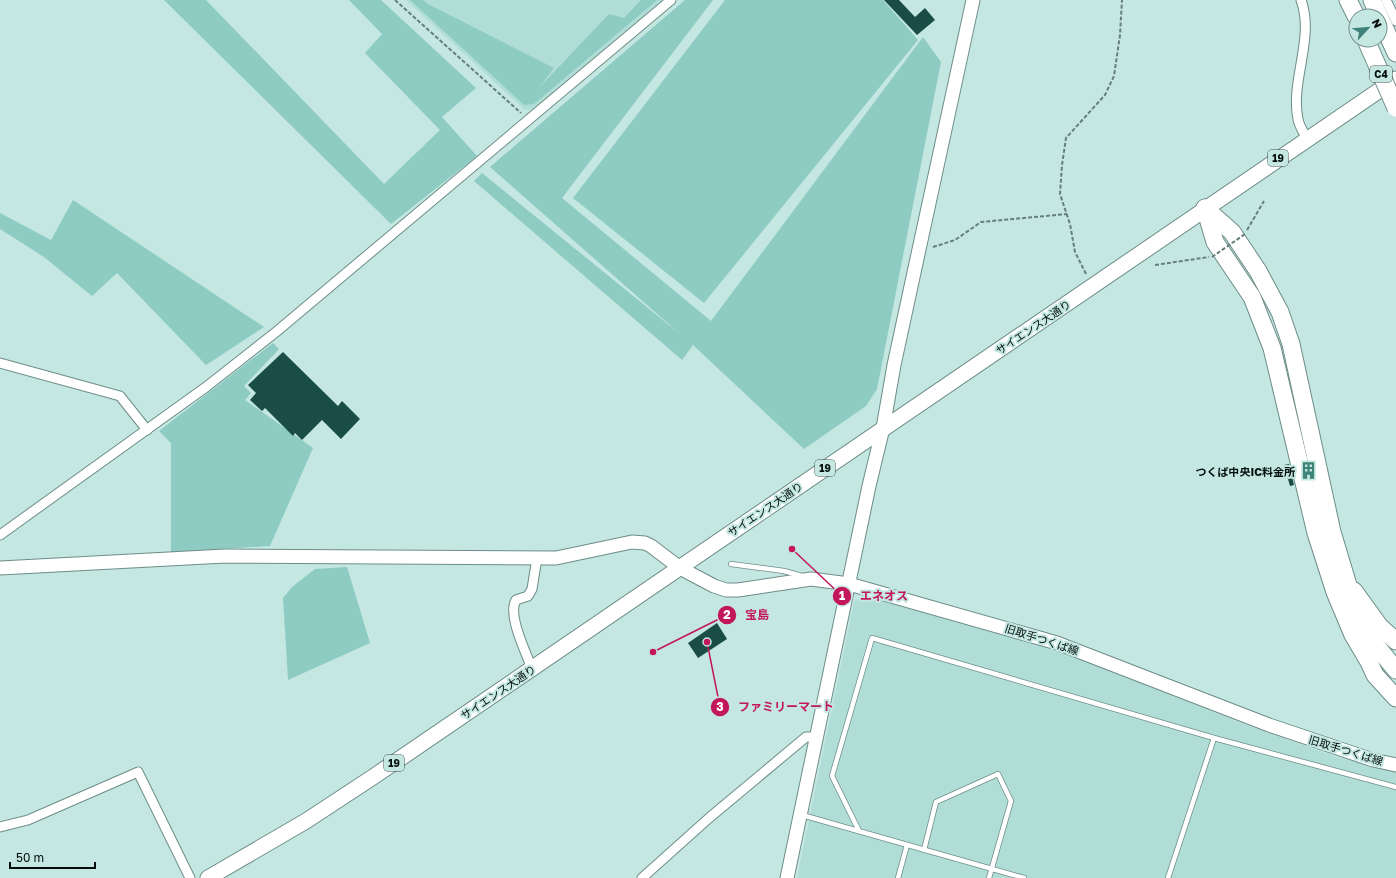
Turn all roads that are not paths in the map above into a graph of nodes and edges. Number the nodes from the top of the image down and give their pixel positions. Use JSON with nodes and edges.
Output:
{"nodes":[{"id":1,"x":671,"y":0,"type":"edge"},
{"id":2,"x":973,"y":0,"type":"edge"},
{"id":3,"x":1301,"y":0,"type":"edge"},
{"id":4,"x":1386,"y":0,"type":"edge"},
{"id":5,"x":1396,"y":21,"type":"edge"},
{"id":6,"x":1388,"y":35,"type":"edge"},
{"id":7,"x":1370,"y":48,"type":"edge"},
{"id":8,"x":1396,"y":53,"type":"edge"},
{"id":9,"x":1396,"y":79,"type":"edge"},
{"id":10,"x":1396,"y":108,"type":"edge"},
{"id":11,"x":1307,"y":139,"type":"junction"},
{"id":12,"x":1205,"y":208,"type":"junction"},
{"id":13,"x":0,"y":363,"type":"edge"},
{"id":14,"x":883,"y":428,"type":"junction"},
{"id":15,"x":147,"y":430,"type":"junction"},
{"id":16,"x":0,"y":535,"type":"edge"},
{"id":17,"x":537,"y":558,"type":"junction"},
{"id":18,"x":731,"y":564,"type":"dead end"},
{"id":19,"x":0,"y":568,"type":"edge"},
{"id":20,"x":680,"y":568,"type":"junction"},
{"id":21,"x":811,"y":579,"type":"junction"},
{"id":22,"x":849,"y":584,"type":"junction"},
{"id":23,"x":1347,"y":584,"type":"junction"},
{"id":24,"x":1396,"y":641,"type":"edge"},
{"id":25,"x":1370,"y":662,"type":"junction"},
{"id":26,"x":532,"y":669,"type":"junction"},
{"id":27,"x":1396,"y":670,"type":"edge"},
{"id":28,"x":1396,"y":685,"type":"edge"},
{"id":29,"x":1396,"y":698,"type":"edge"},
{"id":30,"x":817,"y":737,"type":"junction"},
{"id":31,"x":1214,"y":738,"type":"junction"},
{"id":32,"x":1396,"y":764,"type":"edge"},
{"id":33,"x":1396,"y":787,"type":"edge"},
{"id":34,"x":801,"y":814,"type":"junction"},
{"id":35,"x":0,"y":827,"type":"edge"},
{"id":36,"x":859,"y":831,"type":"junction"},
{"id":37,"x":907,"y":845,"type":"junction"},
{"id":38,"x":924,"y":850,"type":"junction"},
{"id":39,"x":992,"y":869,"type":"junction"},
{"id":40,"x":190,"y":878,"type":"edge"},
{"id":41,"x":208,"y":878,"type":"edge"},
{"id":42,"x":642,"y":878,"type":"edge"},
{"id":43,"x":787,"y":878,"type":"edge"},
{"id":44,"x":898,"y":878,"type":"edge"},
{"id":45,"x":989,"y":878,"type":"edge"},
{"id":46,"x":1024,"y":878,"type":"edge"},
{"id":47,"x":1168,"y":878,"type":"edge"}],
"edges":[{"from":1,"to":15,"type":"street"},
{"from":2,"to":14,"type":"street"},
{"from":3,"to":11,"type":"street"},
{"from":4,"to":5,"type":"street"},
{"from":6,"to":8,"type":"highway","number":"C4"},
{"from":7,"to":10,"type":"highway","number":"C4","bridge":true},
{"from":9,"to":11,"type":"main road","name":"サイエンス大通り","number":"19"},
{"from":11,"to":12,"type":"main road","name":"サイエンス大通り","number":"19"},
{"from":12,"to":14,"type":"main road","name":"サイエンス大通り","number":"19"},
{"from":12,"to":23,"type":"highway"},
{"from":12,"to":25,"type":"highway"},
{"from":13,"to":15,"type":"street"},
{"from":14,"to":20,"type":"main road","name":"サイエンス大通り","number":"19"},
{"from":14,"to":22,"type":"street"},
{"from":15,"to":16,"type":"street"},
{"from":17,"to":19,"type":"street","name":"旧取手つくば線"},
{"from":17,"to":20,"type":"street","name":"旧取手つくば線"},
{"from":17,"to":26,"type":"street"},
{"from":18,"to":21,"type":"lane"},
{"from":20,"to":21,"type":"street","name":"旧取手つくば線"},
{"from":20,"to":26,"type":"main road","name":"サイエンス大通り","number":"19"},
{"from":21,"to":22,"type":"street","name":"旧取手つくば線"},
{"from":22,"to":30,"type":"street"},
{"from":22,"to":32,"type":"street","name":"旧取手つくば線"},
{"from":23,"to":24,"type":"highway"},
{"from":23,"to":27,"type":"highway"},
{"from":25,"to":28,"type":"highway"},
{"from":25,"to":29,"type":"highway"},
{"from":26,"to":41,"type":"main road","name":"サイエンス大通り","number":"19"},
{"from":30,"to":34,"type":"street"},
{"from":30,"to":42,"type":"street"},
{"from":31,"to":33,"type":"lane"},
{"from":31,"to":36,"type":"lane"},
{"from":31,"to":47,"type":"lane"},
{"from":34,"to":36,"type":"lane"},
{"from":34,"to":43,"type":"street"},
{"from":35,"to":40,"type":"street"},
{"from":36,"to":37,"type":"lane"},
{"from":37,"to":38,"type":"lane"},
{"from":37,"to":44,"type":"lane"},
{"from":38,"to":39,"type":"lane"},
{"from":38,"to":39,"type":"lane"},
{"from":39,"to":45,"type":"lane"},
{"from":39,"to":46,"type":"lane"}]}
